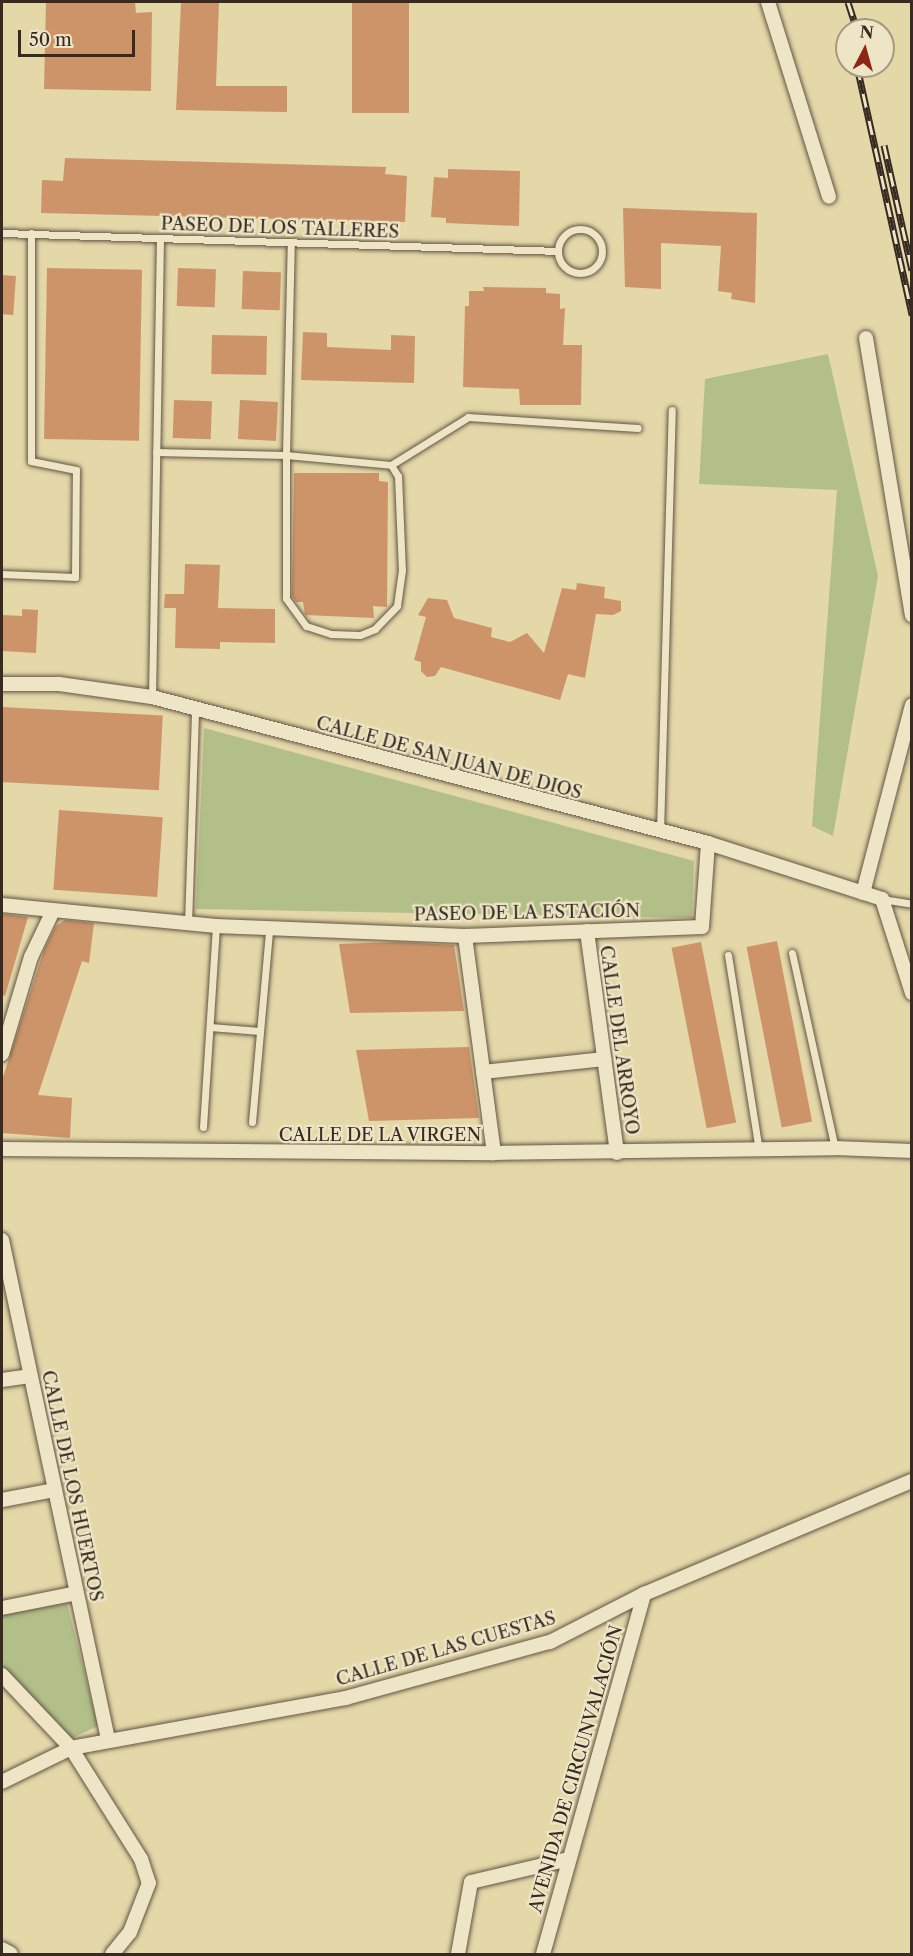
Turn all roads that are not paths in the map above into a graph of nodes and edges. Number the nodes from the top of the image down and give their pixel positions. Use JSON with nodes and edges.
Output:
{"nodes":[{"id":1,"x":768,"y":2,"type":"edge"},
{"id":2,"x":829,"y":197,"type":"dead end"},
{"id":3,"x":2,"y":233,"type":"edge"},
{"id":4,"x":31,"y":233,"type":"junction"},
{"id":5,"x":160,"y":240,"type":"junction"},
{"id":6,"x":291,"y":243,"type":"junction"},
{"id":7,"x":558,"y":251,"type":"junction"},
{"id":8,"x":866,"y":338,"type":"dead end"},
{"id":9,"x":672,"y":410,"type":"dead end"},
{"id":10,"x":638,"y":428,"type":"dead end"},
{"id":11,"x":156,"y":452,"type":"junction"},
{"id":12,"x":286,"y":455,"type":"junction"},
{"id":13,"x":391,"y":465,"type":"junction"},
{"id":14,"x":2,"y":574,"type":"edge"},
{"id":15,"x":912,"y":615,"type":"edge"},
{"id":16,"x":2,"y":684,"type":"edge"},
{"id":17,"x":152,"y":697,"type":"junction"},
{"id":18,"x":912,"y":705,"type":"edge"},
{"id":19,"x":195,"y":709,"type":"junction"},
{"id":20,"x":660,"y":832,"type":"junction"},
{"id":21,"x":708,"y":843,"type":"junction"},
{"id":22,"x":863,"y":893,"type":"junction"},
{"id":23,"x":882,"y":899,"type":"junction"},
{"id":24,"x":912,"y":904,"type":"edge"},
{"id":25,"x":2,"y":905,"type":"edge"},
{"id":26,"x":52,"y":913,"type":"junction"},
{"id":27,"x":188,"y":924,"type":"junction"},
{"id":28,"x":216,"y":926,"type":"junction"},
{"id":29,"x":269,"y":930,"type":"junction"},
{"id":30,"x":586,"y":931,"type":"junction"},
{"id":31,"x":465,"y":936,"type":"junction"},
{"id":32,"x":792,"y":953,"type":"dead end"},
{"id":33,"x":728,"y":955,"type":"dead end"},
{"id":34,"x":912,"y":993,"type":"edge"},
{"id":35,"x":210,"y":1027,"type":"junction"},
{"id":36,"x":260,"y":1031,"type":"junction"},
{"id":37,"x":2,"y":1054,"type":"edge"},
{"id":38,"x":604,"y":1059,"type":"junction"},
{"id":39,"x":483,"y":1072,"type":"junction"},
{"id":40,"x":252,"y":1122,"type":"dead end"},
{"id":41,"x":203,"y":1127,"type":"dead end"},
{"id":42,"x":835,"y":1148,"type":"junction"},
{"id":43,"x":2,"y":1149,"type":"edge"},
{"id":44,"x":759,"y":1150,"type":"junction"},
{"id":45,"x":912,"y":1151,"type":"edge"},
{"id":46,"x":494,"y":1153,"type":"junction"},
{"id":47,"x":617,"y":1153,"type":"junction"},
{"id":48,"x":2,"y":1240,"type":"edge"},
{"id":49,"x":30,"y":1376,"type":"junction"},
{"id":50,"x":2,"y":1380,"type":"edge"},
{"id":51,"x":912,"y":1481,"type":"edge"},
{"id":52,"x":55,"y":1490,"type":"junction"},
{"id":53,"x":2,"y":1500,"type":"edge"},
{"id":54,"x":77,"y":1593,"type":"junction"},
{"id":55,"x":644,"y":1594,"type":"junction"},
{"id":56,"x":2,"y":1608,"type":"edge"},
{"id":57,"x":2,"y":1675,"type":"edge"},
{"id":58,"x":108,"y":1739,"type":"junction"},
{"id":59,"x":71,"y":1748,"type":"junction"},
{"id":60,"x":2,"y":1782,"type":"edge"},
{"id":61,"x":569,"y":1859,"type":"junction"},
{"id":62,"x":2,"y":1949,"type":"edge"},
{"id":63,"x":11,"y":1954,"type":"edge"},
{"id":64,"x":111,"y":1954,"type":"edge"},
{"id":65,"x":458,"y":1954,"type":"edge"},
{"id":66,"x":543,"y":1954,"type":"edge"}],
"edges":[{"from":1,"to":2,"type":"street"},
{"from":3,"to":4,"type":"lane","name":"PASEO DE LOS TALLERES"},
{"from":4,"to":5,"type":"lane","name":"PASEO DE LOS TALLERES"},
{"from":4,"to":14,"type":"lane"},
{"from":5,"to":6,"type":"lane","name":"PASEO DE LOS TALLERES"},
{"from":5,"to":11,"type":"lane"},
{"from":6,"to":7,"type":"lane","name":"PASEO DE LOS TALLERES"},
{"from":6,"to":12,"type":"lane"},
{"from":7,"to":7,"type":"lane"},
{"from":8,"to":15,"type":"street"},
{"from":9,"to":20,"type":"lane"},
{"from":10,"to":13,"type":"lane"},
{"from":11,"to":12,"type":"lane"},
{"from":11,"to":17,"type":"lane"},
{"from":12,"to":13,"type":"lane"},
{"from":12,"to":13,"type":"lane"},
{"from":16,"to":17,"type":"street","name":"CALLE DE SAN JUAN DE DIOS"},
{"from":17,"to":19,"type":"street","name":"CALLE DE SAN JUAN DE DIOS"},
{"from":18,"to":22,"type":"street"},
{"from":19,"to":20,"type":"street","name":"CALLE DE SAN JUAN DE DIOS"},
{"from":19,"to":27,"type":"lane"},
{"from":20,"to":21,"type":"street","name":"CALLE DE SAN JUAN DE DIOS"},
{"from":21,"to":22,"type":"street","name":"CALLE DE SAN JUAN DE DIOS"},
{"from":21,"to":30,"type":"street","name":"PASEO DE LA ESTACIÓN"},
{"from":22,"to":23,"type":"street","name":"CALLE DE SAN JUAN DE DIOS"},
{"from":23,"to":24,"type":"lane","name":"CALLE DE SAN JUAN DE DIOS"},
{"from":23,"to":34,"type":"street"},
{"from":25,"to":26,"type":"street","name":"PASEO DE LA ESTACIÓN"},
{"from":26,"to":27,"type":"street","name":"PASEO DE LA ESTACIÓN"},
{"from":26,"to":37,"type":"street"},
{"from":27,"to":28,"type":"street","name":"PASEO DE LA ESTACIÓN"},
{"from":28,"to":29,"type":"street","name":"PASEO DE LA ESTACIÓN"},
{"from":28,"to":35,"type":"lane"},
{"from":29,"to":31,"type":"street","name":"PASEO DE LA ESTACIÓN"},
{"from":29,"to":36,"type":"lane"},
{"from":30,"to":31,"type":"street","name":"PASEO DE LA ESTACIÓN"},
{"from":30,"to":38,"type":"street","name":"CALLE DEL ARROYO"},
{"from":31,"to":39,"type":"street"},
{"from":32,"to":42,"type":"lane"},
{"from":33,"to":44,"type":"lane"},
{"from":35,"to":36,"type":"lane"},
{"from":35,"to":41,"type":"lane"},
{"from":36,"to":40,"type":"lane"},
{"from":38,"to":39,"type":"street"},
{"from":38,"to":47,"type":"street","name":"CALLE DEL ARROYO"},
{"from":39,"to":46,"type":"street"},
{"from":42,"to":44,"type":"street","name":"CALLE DE LA VIRGEN"},
{"from":42,"to":45,"type":"street","name":"CALLE DE LA VIRGEN"},
{"from":43,"to":46,"type":"street","name":"CALLE DE LA VIRGEN"},
{"from":44,"to":47,"type":"street","name":"CALLE DE LA VIRGEN"},
{"from":46,"to":47,"type":"street","name":"CALLE DE LA VIRGEN"},
{"from":48,"to":49,"type":"street","name":"CALLE DE LOS HUERTOS"},
{"from":49,"to":50,"type":"street"},
{"from":49,"to":52,"type":"street","name":"CALLE DE LOS HUERTOS"},
{"from":51,"to":55,"type":"street","name":"CALLE DE LAS CUESTAS"},
{"from":52,"to":53,"type":"street"},
{"from":52,"to":54,"type":"street","name":"CALLE DE LOS HUERTOS"},
{"from":54,"to":56,"type":"street"},
{"from":54,"to":58,"type":"street","name":"CALLE DE LOS HUERTOS"},
{"from":55,"to":58,"type":"street","name":"CALLE DE LAS CUESTAS"},
{"from":55,"to":61,"type":"street","name":"AVENIDA DE CIRCUNVALACIÓN"},
{"from":57,"to":59,"type":"street"},
{"from":58,"to":59,"type":"street","name":"CALLE DE LAS CUESTAS"},
{"from":59,"to":60,"type":"street","name":"CALLE DE LAS CUESTAS"},
{"from":59,"to":64,"type":"street"},
{"from":61,"to":65,"type":"street"},
{"from":61,"to":66,"type":"street","name":"AVENIDA DE CIRCUNVALACIÓN"},
{"from":62,"to":63,"type":"street"}]}
